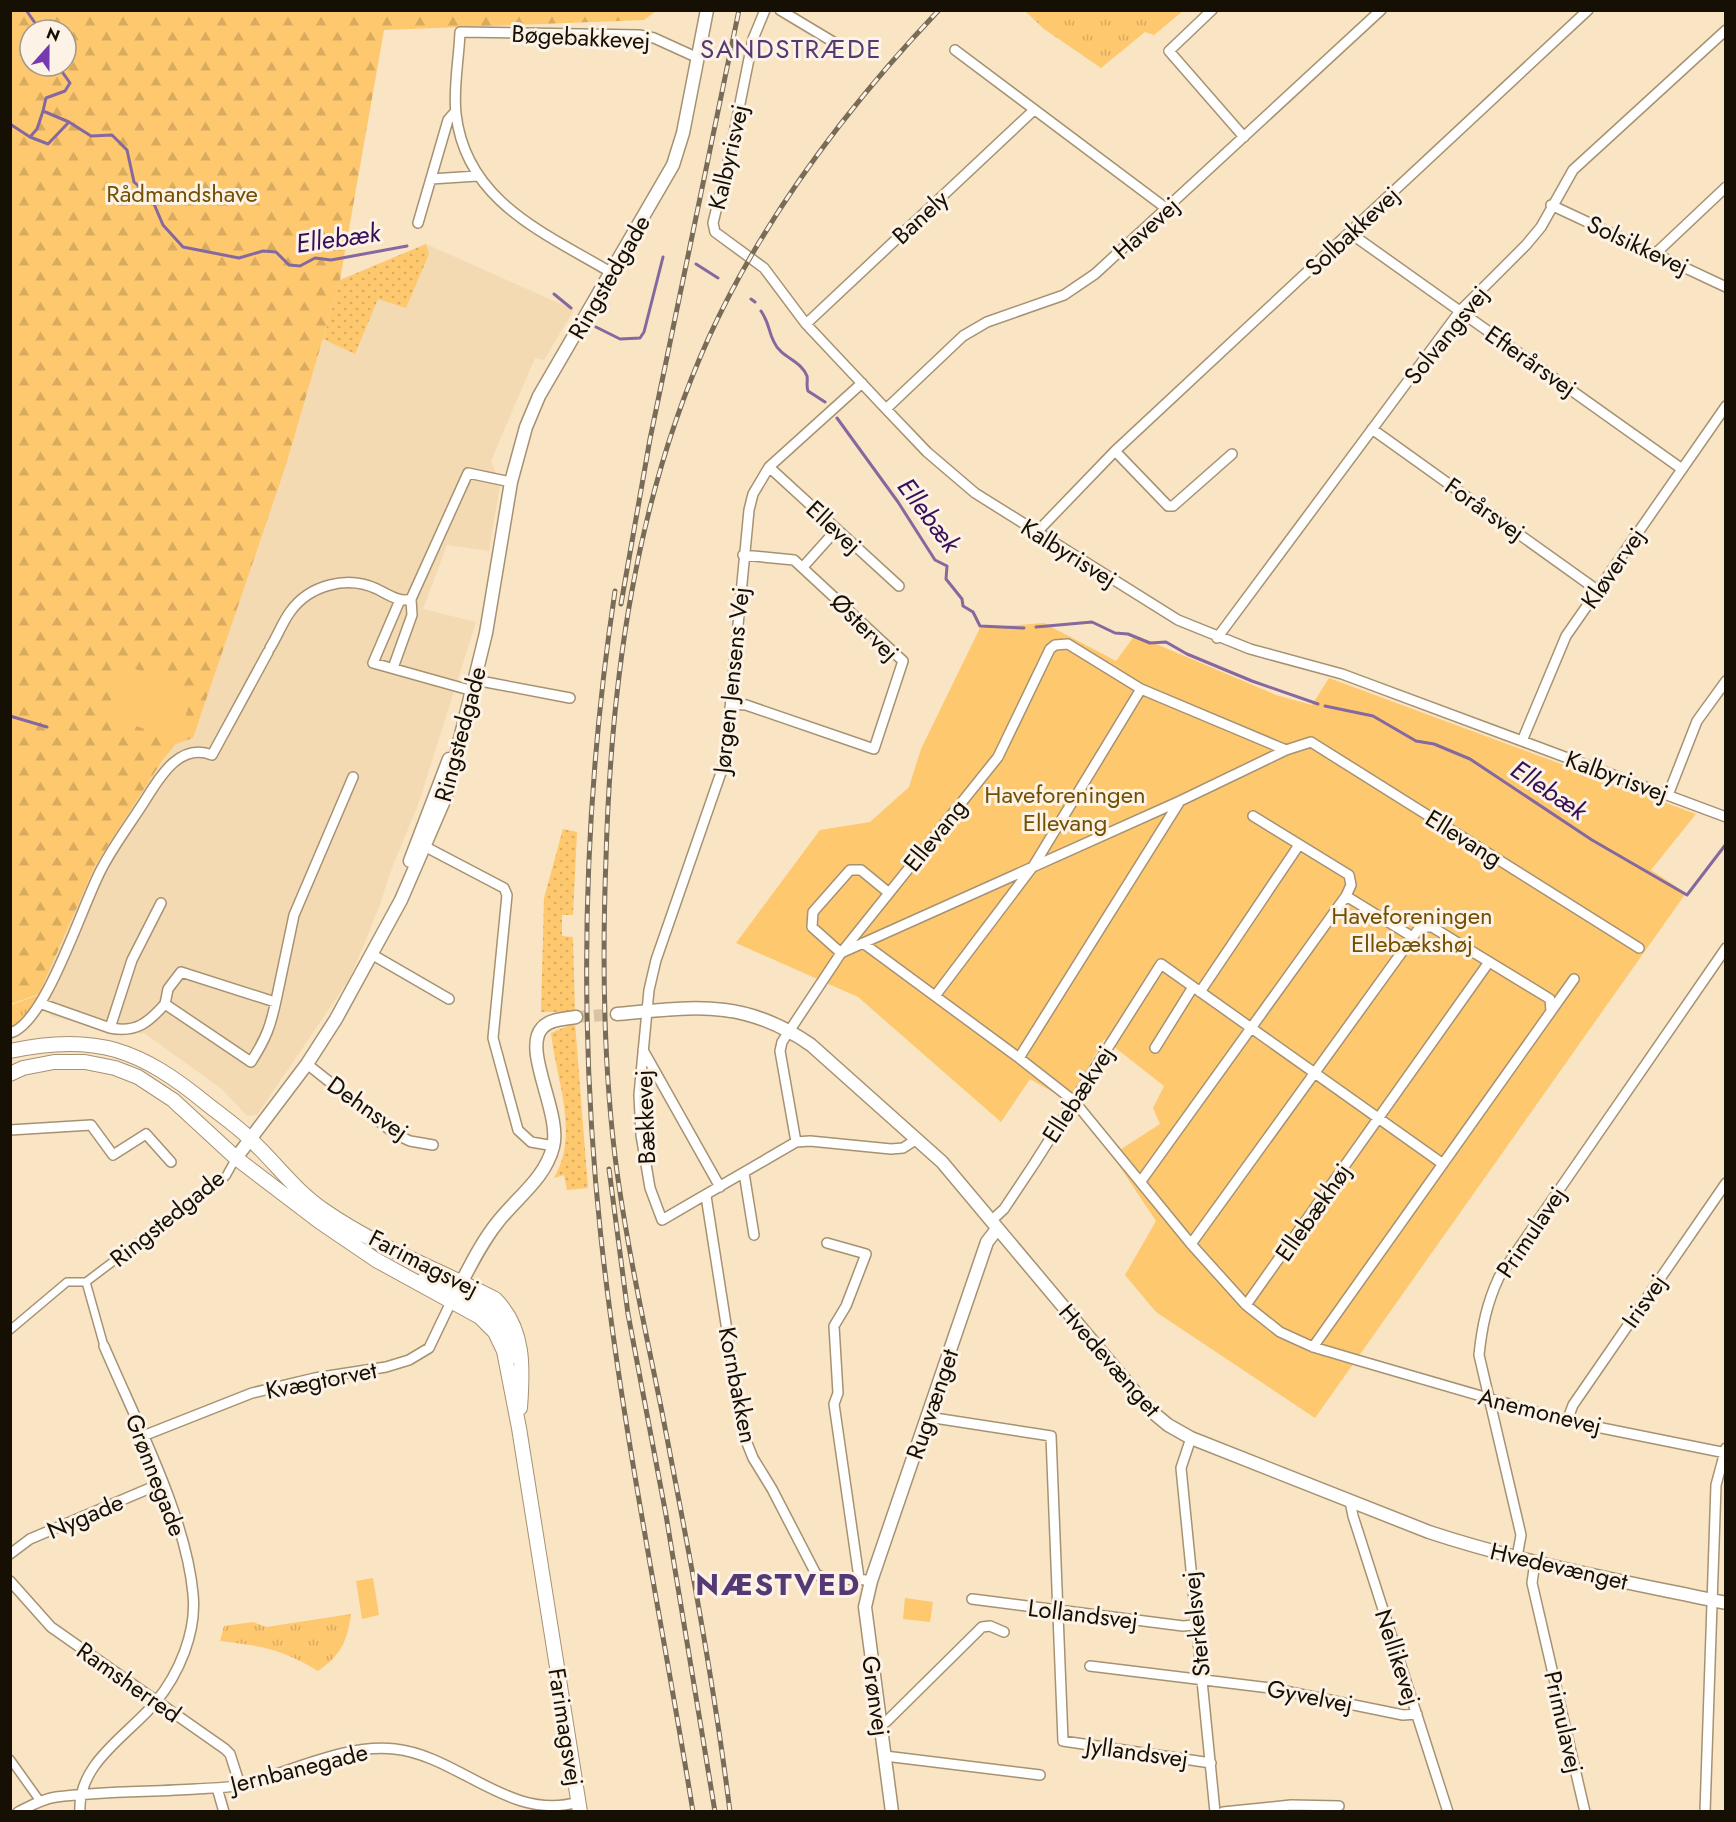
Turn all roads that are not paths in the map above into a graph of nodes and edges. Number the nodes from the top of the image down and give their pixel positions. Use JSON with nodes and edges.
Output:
{"nodes":[{"id":1,"x":707,"y":10,"type":"edge"},
{"id":2,"x":765,"y":10,"type":"edge"},
{"id":3,"x":780,"y":10,"type":"edge"},
{"id":4,"x":1212,"y":10,"type":"edge"},
{"id":5,"x":1381,"y":10,"type":"edge"},
{"id":6,"x":1588,"y":10,"type":"edge"},
{"id":7,"x":1725,"y":30,"type":"edge"},
{"id":8,"x":835,"y":43,"type":"dead end"},
{"id":9,"x":955,"y":50,"type":"dead end"},
{"id":10,"x":698,"y":58,"type":"junction"},
{"id":11,"x":1034,"y":110,"type":"junction"},
{"id":12,"x":455,"y":112,"type":"junction"},
{"id":13,"x":1244,"y":137,"type":"junction"},
{"id":14,"x":477,"y":176,"type":"junction"},
{"id":15,"x":431,"y":179,"type":"junction"},
{"id":16,"x":1725,"y":187,"type":"edge"},
{"id":17,"x":1551,"y":204,"type":"junction"},
{"id":18,"x":1167,"y":209,"type":"junction"},
{"id":19,"x":418,"y":223,"type":"dead end"},
{"id":20,"x":1350,"y":233,"type":"junction"},
{"id":21,"x":1656,"y":253,"type":"junction"},
{"id":22,"x":612,"y":273,"type":"junction"},
{"id":23,"x":1725,"y":287,"type":"edge"},
{"id":24,"x":1460,"y":311,"type":"junction"},
{"id":25,"x":807,"y":324,"type":"junction"},
{"id":26,"x":862,"y":383,"type":"junction"},
{"id":27,"x":1725,"y":406,"type":"edge"},
{"id":28,"x":886,"y":409,"type":"junction"},
{"id":29,"x":1372,"y":429,"type":"junction"},
{"id":30,"x":1115,"y":451,"type":"junction"},
{"id":31,"x":1232,"y":454,"type":"dead end"},
{"id":32,"x":769,"y":467,"type":"junction"},
{"id":33,"x":1682,"y":469,"type":"junction"},
{"id":34,"x":511,"y":482,"type":"junction"},
{"id":35,"x":837,"y":529,"type":"junction"},
{"id":36,"x":1036,"y":533,"type":"junction"},
{"id":37,"x":743,"y":555,"type":"junction"},
{"id":38,"x":803,"y":567,"type":"junction"},
{"id":39,"x":899,"y":586,"type":"dead end"},
{"id":40,"x":1598,"y":590,"type":"junction"},
{"id":41,"x":411,"y":599,"type":"junction"},
{"id":42,"x":400,"y":600,"type":"junction"},
{"id":43,"x":1217,"y":638,"type":"junction"},
{"id":44,"x":393,"y":668,"type":"junction"},
{"id":45,"x":1725,"y":681,"type":"edge"},
{"id":46,"x":474,"y":686,"type":"junction"},
{"id":47,"x":1141,"y":689,"type":"junction"},
{"id":48,"x":570,"y":698,"type":"dead end"},
{"id":49,"x":732,"y":704,"type":"junction"},
{"id":50,"x":462,"y":729,"type":"junction"},
{"id":51,"x":1522,"y":741,"type":"junction"},
{"id":52,"x":1286,"y":750,"type":"junction"},
{"id":53,"x":353,"y":777,"type":"dead end"},
{"id":54,"x":1668,"y":795,"type":"junction"},
{"id":55,"x":1180,"y":801,"type":"junction"},
{"id":56,"x":1252,"y":816,"type":"dead end"},
{"id":57,"x":1725,"y":817,"type":"edge"},
{"id":58,"x":1299,"y":845,"type":"junction"},
{"id":59,"x":424,"y":846,"type":"junction"},
{"id":60,"x":1034,"y":865,"type":"junction"},
{"id":61,"x":889,"y":893,"type":"junction"},
{"id":62,"x":1346,"y":896,"type":"junction"},
{"id":63,"x":161,"y":903,"type":"dead end"},
{"id":64,"x":387,"y":927,"type":"junction"},
{"id":65,"x":1411,"y":936,"type":"junction"},
{"id":66,"x":863,"y":943,"type":"junction"},
{"id":67,"x":1639,"y":948,"type":"dead end"},
{"id":68,"x":1725,"y":948,"type":"edge"},
{"id":69,"x":841,"y":953,"type":"junction"},
{"id":70,"x":373,"y":955,"type":"junction"},
{"id":71,"x":1489,"y":962,"type":"junction"},
{"id":72,"x":1574,"y":979,"type":"dead end"},
{"id":73,"x":1197,"y":990,"type":"junction"},
{"id":74,"x":935,"y":996,"type":"junction"},
{"id":75,"x":449,"y":999,"type":"dead end"},
{"id":76,"x":276,"y":1002,"type":"junction"},
{"id":77,"x":165,"y":1004,"type":"junction"},
{"id":78,"x":42,"y":1005,"type":"junction"},
{"id":79,"x":1551,"y":1011,"type":"junction"},
{"id":80,"x":646,"y":1012,"type":"junction"},
{"id":81,"x":617,"y":1014,"type":"tunnel mouth"},
{"id":82,"x":576,"y":1017,"type":"tunnel mouth"},
{"id":83,"x":110,"y":1028,"type":"junction"},
{"id":84,"x":1251,"y":1028,"type":"junction"},
{"id":85,"x":789,"y":1030,"type":"junction"},
{"id":86,"x":10,"y":1033,"type":"edge"},
{"id":87,"x":1155,"y":1048,"type":"dead end"},
{"id":88,"x":643,"y":1050,"type":"junction"},
{"id":89,"x":10,"y":1051,"type":"edge"},
{"id":90,"x":1019,"y":1058,"type":"junction"},
{"id":91,"x":307,"y":1064,"type":"junction"},
{"id":92,"x":1314,"y":1073,"type":"junction"},
{"id":93,"x":10,"y":1074,"type":"edge"},
{"id":94,"x":1074,"y":1101,"type":"junction"},
{"id":95,"x":1379,"y":1119,"type":"junction"},
{"id":96,"x":10,"y":1130,"type":"edge"},
{"id":97,"x":250,"y":1139,"type":"junction"},
{"id":98,"x":917,"y":1139,"type":"junction"},
{"id":99,"x":796,"y":1142,"type":"junction"},
{"id":100,"x":433,"y":1144,"type":"dead end"},
{"id":101,"x":554,"y":1146,"type":"junction"},
{"id":102,"x":236,"y":1158,"type":"junction"},
{"id":103,"x":171,"y":1162,"type":"dead end"},
{"id":104,"x":1443,"y":1164,"type":"junction"},
{"id":105,"x":744,"y":1173,"type":"junction"},
{"id":106,"x":1141,"y":1181,"type":"junction"},
{"id":107,"x":1725,"y":1184,"type":"edge"},
{"id":108,"x":720,"y":1187,"type":"junction"},
{"id":109,"x":706,"y":1196,"type":"junction"},
{"id":110,"x":994,"y":1225,"type":"junction"},
{"id":111,"x":754,"y":1235,"type":"dead end"},
{"id":112,"x":349,"y":1240,"type":"junction"},
{"id":113,"x":827,"y":1243,"type":"dead end"},
{"id":114,"x":1191,"y":1244,"type":"junction"},
{"id":115,"x":462,"y":1281,"type":"junction"},
{"id":116,"x":86,"y":1282,"type":"junction"},
{"id":117,"x":451,"y":1302,"type":"junction"},
{"id":118,"x":1246,"y":1305,"type":"junction"},
{"id":119,"x":10,"y":1330,"type":"edge"},
{"id":120,"x":104,"y":1346,"type":"joint"},
{"id":121,"x":1314,"y":1347,"type":"junction"},
{"id":122,"x":522,"y":1376,"type":"junction"},
{"id":123,"x":1488,"y":1398,"type":"junction"},
{"id":124,"x":928,"y":1417,"type":"junction"},
{"id":125,"x":1567,"y":1421,"type":"junction"},
{"id":126,"x":519,"y":1428,"type":"junction"},
{"id":127,"x":142,"y":1436,"type":"junction"},
{"id":128,"x":1191,"y":1438,"type":"junction"},
{"id":129,"x":1725,"y":1451,"type":"edge"},
{"id":130,"x":162,"y":1483,"type":"junction"},
{"id":131,"x":1350,"y":1502,"type":"junction"},
{"id":132,"x":10,"y":1554,"type":"edge"},
{"id":133,"x":1517,"y":1557,"type":"junction"},
{"id":134,"x":1535,"y":1562,"type":"junction"},
{"id":135,"x":865,"y":1580,"type":"junction"},
{"id":136,"x":10,"y":1581,"type":"edge"},
{"id":137,"x":972,"y":1599,"type":"dead end"},
{"id":138,"x":1712,"y":1600,"type":"junction"},
{"id":139,"x":1725,"y":1603,"type":"edge"},
{"id":140,"x":1059,"y":1611,"type":"junction"},
{"id":141,"x":1195,"y":1625,"type":"junction"},
{"id":142,"x":1004,"y":1632,"type":"dead end"},
{"id":143,"x":1090,"y":1666,"type":"dead end"},
{"id":144,"x":1202,"y":1679,"type":"junction"},
{"id":145,"x":156,"y":1702,"type":"junction"},
{"id":146,"x":1417,"y":1714,"type":"junction"},
{"id":147,"x":880,"y":1722,"type":"junction"},
{"id":148,"x":885,"y":1756,"type":"junction"},
{"id":149,"x":10,"y":1759,"type":"edge"},
{"id":150,"x":1211,"y":1762,"type":"junction"},
{"id":151,"x":1040,"y":1774,"type":"dead end"},
{"id":152,"x":240,"y":1785,"type":"junction"},
{"id":153,"x":217,"y":1788,"type":"junction"},
{"id":154,"x":79,"y":1796,"type":"junction"},
{"id":155,"x":40,"y":1801,"type":"junction"},
{"id":156,"x":1340,"y":1806,"type":"dead end"},
{"id":157,"x":579,"y":1807,"type":"edge"},
{"id":158,"x":18,"y":1812,"type":"edge"},
{"id":159,"x":80,"y":1812,"type":"edge"},
{"id":160,"x":224,"y":1812,"type":"edge"},
{"id":161,"x":892,"y":1812,"type":"edge"},
{"id":162,"x":1215,"y":1812,"type":"edge"},
{"id":163,"x":1223,"y":1812,"type":"edge"},
{"id":164,"x":1448,"y":1812,"type":"edge"},
{"id":165,"x":1585,"y":1812,"type":"edge"},
{"id":166,"x":1705,"y":1812,"type":"edge"}],
"edges":[{"from":1,"to":10,"type":"street","name":"Ringstedgade"},
{"from":2,"to":25,"type":"street","name":"Kalbyrisvej"},
{"from":3,"to":8,"type":"street"},
{"from":4,"to":13,"type":"street"},
{"from":5,"to":13,"type":"street","name":"Havevej"},
{"from":6,"to":20,"type":"street","name":"Solbakkevej"},
{"from":7,"to":17,"type":"street","name":"Solvangsvej"},
{"from":9,"to":11,"type":"street"},
{"from":10,"to":12,"type":"street","name":"Bøgebakkevej"},
{"from":10,"to":22,"type":"street","name":"Ringstedgade"},
{"from":11,"to":18,"type":"street"},
{"from":11,"to":25,"type":"street","name":"Banely"},
{"from":12,"to":14,"type":"street"},
{"from":12,"to":15,"type":"street"},
{"from":13,"to":18,"type":"street","name":"Havevej"},
{"from":14,"to":15,"type":"street"},
{"from":14,"to":22,"type":"street"},
{"from":15,"to":19,"type":"street"},
{"from":16,"to":21,"type":"street"},
{"from":17,"to":21,"type":"street","name":"Solsikkevej"},
{"from":17,"to":24,"type":"street","name":"Solvangsvej"},
{"from":18,"to":28,"type":"street","name":"Havevej"},
{"from":20,"to":24,"type":"street","name":"Efterårsvej"},
{"from":20,"to":30,"type":"street","name":"Solbakkevej"},
{"from":21,"to":23,"type":"street","name":"Solsikkevej"},
{"from":22,"to":34,"type":"street","name":"Ringstedgade"},
{"from":24,"to":29,"type":"street","name":"Solvangsvej"},
{"from":24,"to":33,"type":"street","name":"Efterårsvej"},
{"from":25,"to":26,"type":"street","name":"Kalbyrisvej"},
{"from":26,"to":28,"type":"street","name":"Kalbyrisvej"},
{"from":26,"to":32,"type":"street","name":"Jørgen Jensens Vej"},
{"from":27,"to":33,"type":"street","name":"Kløvervej"},
{"from":28,"to":36,"type":"street","name":"Kalbyrisvej"},
{"from":29,"to":40,"type":"street","name":"Forårsvej"},
{"from":29,"to":43,"type":"street","name":"Solvangsvej"},
{"from":30,"to":31,"type":"street"},
{"from":30,"to":36,"type":"street","name":"Solbakkevej"},
{"from":32,"to":35,"type":"street","name":"Ellevej"},
{"from":32,"to":37,"type":"street","name":"Jørgen Jensens Vej"},
{"from":33,"to":40,"type":"street","name":"Kløvervej"},
{"from":34,"to":41,"type":"street"},
{"from":34,"to":46,"type":"street","name":"Ringstedgade"},
{"from":35,"to":38,"type":"street"},
{"from":35,"to":39,"type":"street","name":"Ellevej"},
{"from":36,"to":43,"type":"street","name":"Kalbyrisvej"},
{"from":37,"to":38,"type":"street","name":"Østervej"},
{"from":37,"to":49,"type":"street","name":"Jørgen Jensens Vej"},
{"from":38,"to":49,"type":"street","name":"Østervej"},
{"from":40,"to":51,"type":"street","name":"Kløvervej"},
{"from":41,"to":42,"type":"street"},
{"from":41,"to":44,"type":"street"},
{"from":42,"to":44,"type":"street"},
{"from":42,"to":78,"type":"street"},
{"from":43,"to":51,"type":"street","name":"Kalbyrisvej"},
{"from":44,"to":46,"type":"street"},
{"from":45,"to":54,"type":"street"},
{"from":46,"to":48,"type":"street"},
{"from":46,"to":50,"type":"street","name":"Ringstedgade"},
{"from":47,"to":52,"type":"street","name":"Ellevang"},
{"from":47,"to":60,"type":"street","name":"Ellevang"},
{"from":47,"to":61,"type":"street","name":"Ellevang"},
{"from":49,"to":80,"type":"street","name":"Jørgen Jensens Vej"},
{"from":50,"to":59,"type":"street","name":"Ringstedgade"},
{"from":50,"to":64,"type":"street"},
{"from":51,"to":54,"type":"street","name":"Kalbyrisvej"},
{"from":52,"to":55,"type":"street","name":"Ellevang"},
{"from":52,"to":67,"type":"street","name":"Ellevang"},
{"from":53,"to":76,"type":"street"},
{"from":54,"to":57,"type":"street","name":"Kalbyrisvej"},
{"from":55,"to":60,"type":"street","name":"Ellevang"},
{"from":55,"to":90,"type":"street"},
{"from":56,"to":58,"type":"street"},
{"from":58,"to":62,"type":"street"},
{"from":58,"to":73,"type":"street"},
{"from":59,"to":64,"type":"street","name":"Ringstedgade"},
{"from":59,"to":101,"type":"street"},
{"from":60,"to":66,"type":"street","name":"Ellevang"},
{"from":60,"to":74,"type":"street","name":"Ellevang"},
{"from":61,"to":69,"type":"street","name":"Ellevang"},
{"from":61,"to":69,"type":"street","name":"Ellevang"},
{"from":62,"to":65,"type":"street"},
{"from":62,"to":84,"type":"street"},
{"from":63,"to":83,"type":"street"},
{"from":64,"to":70,"type":"street","name":"Ringstedgade"},
{"from":65,"to":71,"type":"street"},
{"from":65,"to":92,"type":"street"},
{"from":66,"to":69,"type":"street","name":"Ellevang"},
{"from":66,"to":74,"type":"street"},
{"from":68,"to":123,"type":"street","name":"Primulavej"},
{"from":69,"to":85,"type":"street","name":"Ellevang"},
{"from":70,"to":75,"type":"street"},
{"from":70,"to":91,"type":"street","name":"Ringstedgade"},
{"from":71,"to":79,"type":"street"},
{"from":71,"to":95,"type":"street","name":"Ellebækhøj"},
{"from":72,"to":79,"type":"street"},
{"from":73,"to":84,"type":"street"},
{"from":73,"to":87,"type":"street"},
{"from":73,"to":94,"type":"street","name":"Ellebækvej"},
{"from":74,"to":90,"type":"street"},
{"from":76,"to":77,"type":"street"},
{"from":76,"to":77,"type":"street"},
{"from":77,"to":83,"type":"street"},
{"from":78,"to":83,"type":"street"},
{"from":78,"to":86,"type":"street"},
{"from":79,"to":104,"type":"street"},
{"from":80,"to":81,"type":"street","name":"Hvedevænget"},
{"from":80,"to":85,"type":"street","name":"Hvedevænget"},
{"from":80,"to":88,"type":"street","name":"Bækkevej"},
{"from":82,"to":101,"type":"street"},
{"from":84,"to":92,"type":"street"},
{"from":84,"to":106,"type":"street"},
{"from":85,"to":98,"type":"street","name":"Hvedevænget"},
{"from":85,"to":99,"type":"street","name":"Ellevang"},
{"from":88,"to":108,"type":"street"},
{"from":88,"to":109,"type":"street","name":"Bækkevej"},
{"from":89,"to":97,"type":"main road","name":"Farimagsvej"},
{"from":90,"to":94,"type":"street"},
{"from":91,"to":97,"type":"street","name":"Ringstedgade"},
{"from":91,"to":100,"type":"street","name":"Dehnsvej"},
{"from":92,"to":95,"type":"street"},
{"from":92,"to":114,"type":"street"},
{"from":93,"to":102,"type":"main road","name":"Farimagsvej"},
{"from":94,"to":106,"type":"street"},
{"from":94,"to":110,"type":"street","name":"Ellebækvej"},
{"from":95,"to":104,"type":"street"},
{"from":95,"to":118,"type":"street","name":"Ellebækhøj"},
{"from":96,"to":103,"type":"street"},
{"from":97,"to":102,"type":"street","name":"Ringstedgade"},
{"from":97,"to":115,"type":"main road","name":"Farimagsvej"},
{"from":98,"to":99,"type":"street"},
{"from":98,"to":110,"type":"street","name":"Hvedevænget"},
{"from":99,"to":105,"type":"street"},
{"from":101,"to":115,"type":"street"},
{"from":102,"to":112,"type":"main road","name":"Farimagsvej"},
{"from":102,"to":116,"type":"street","name":"Ringstedgade"},
{"from":104,"to":121,"type":"street"},
{"from":105,"to":108,"type":"street"},
{"from":105,"to":111,"type":"street"},
{"from":106,"to":114,"type":"street"},
{"from":107,"to":125,"type":"street","name":"Irisvej"},
{"from":108,"to":109,"type":"street"},
{"from":109,"to":135,"type":"street","name":"Kornbakken"},
{"from":110,"to":124,"type":"street","name":"Rugvænget"},
{"from":110,"to":128,"type":"street","name":"Hvedevænget"},
{"from":112,"to":115,"type":"main road"},
{"from":112,"to":117,"type":"main road","name":"Farimagsvej"},
{"from":113,"to":135,"type":"street"},
{"from":114,"to":118,"type":"street"},
{"from":115,"to":117,"type":"street","name":"Kvægtorvet"},
{"from":115,"to":122,"type":"main road","name":"Farimagsvej"},
{"from":116,"to":119,"type":"street","name":"Ringstedgade"},
{"from":116,"to":120,"type":"street","name":"Grønnegade"},
{"from":117,"to":122,"type":"main road"},
{"from":117,"to":126,"type":"main road","name":"Farimagsvej"},
{"from":117,"to":127,"type":"street","name":"Kvægtorvet"},
{"from":118,"to":121,"type":"street"},
{"from":120,"to":127,"type":"street","name":"Grønnegade"},
{"from":121,"to":123,"type":"street","name":"Anemonevej"},
{"from":122,"to":126,"type":"main road","name":"Farimagsvej"},
{"from":123,"to":125,"type":"street","name":"Anemonevej"},
{"from":123,"to":133,"type":"street","name":"Primulavej"},
{"from":124,"to":135,"type":"street","name":"Rugvænget"},
{"from":124,"to":140,"type":"street"},
{"from":125,"to":129,"type":"street","name":"Anemonevej"},
{"from":126,"to":157,"type":"main road","name":"Farimagsvej"},
{"from":127,"to":130,"type":"street","name":"Grønnegade"},
{"from":128,"to":131,"type":"street","name":"Hvedevænget"},
{"from":128,"to":141,"type":"street","name":"Sterkelsvej"},
{"from":129,"to":138,"type":"street"},
{"from":130,"to":132,"type":"street","name":"Nygade"},
{"from":130,"to":145,"type":"street","name":"Grønnegade"},
{"from":131,"to":133,"type":"street","name":"Hvedevænget"},
{"from":131,"to":146,"type":"street","name":"Nellikevej"},
{"from":133,"to":134,"type":"street","name":"Hvedevænget"},
{"from":134,"to":138,"type":"street","name":"Hvedevænget"},
{"from":134,"to":165,"type":"street","name":"Primulavej"},
{"from":135,"to":147,"type":"street","name":"Grønvej"},
{"from":136,"to":145,"type":"street","name":"Ramsherred"},
{"from":137,"to":140,"type":"street","name":"Lollandsvej"},
{"from":138,"to":139,"type":"street","name":"Hvedevænget"},
{"from":138,"to":166,"type":"street"},
{"from":140,"to":141,"type":"street","name":"Lollandsvej"},
{"from":140,"to":150,"type":"street","name":"Jyllandsvej"},
{"from":141,"to":144,"type":"street","name":"Sterkelsvej"},
{"from":142,"to":147,"type":"street"},
{"from":143,"to":144,"type":"street","name":"Gyvelvej"},
{"from":144,"to":146,"type":"street","name":"Gyvelvej"},
{"from":144,"to":150,"type":"street","name":"Sterkelsvej"},
{"from":145,"to":152,"type":"street","name":"Ramsherred"},
{"from":145,"to":154,"type":"street","name":"Grønnegade"},
{"from":146,"to":164,"type":"street","name":"Nellikevej"},
{"from":147,"to":148,"type":"street","name":"Grønvej"},
{"from":148,"to":151,"type":"street"},
{"from":148,"to":161,"type":"street","name":"Grønvej"},
{"from":149,"to":155,"type":"street"},
{"from":150,"to":162,"type":"street","name":"Sterkelsvej"},
{"from":152,"to":153,"type":"street","name":"Jernbanegade"},
{"from":152,"to":157,"type":"street","name":"Jernbanegade"},
{"from":153,"to":154,"type":"street","name":"Jernbanegade"},
{"from":153,"to":160,"type":"street"},
{"from":154,"to":155,"type":"street","name":"Jernbanegade"},
{"from":154,"to":159,"type":"street"},
{"from":155,"to":158,"type":"street","name":"Jernbanegade"},
{"from":156,"to":163,"type":"street"}]}
